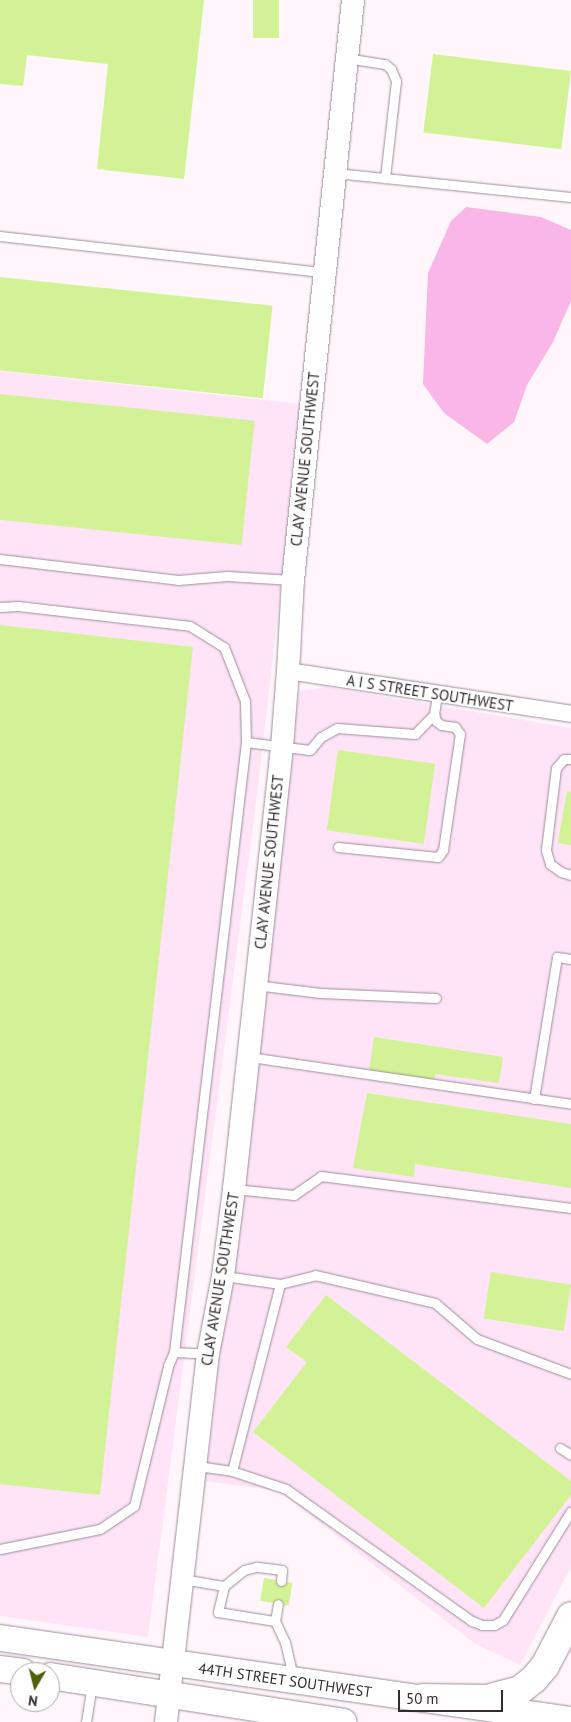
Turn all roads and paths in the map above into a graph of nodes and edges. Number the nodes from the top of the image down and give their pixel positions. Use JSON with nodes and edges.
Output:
{"nodes":[{"id":1,"x":353,"y":0,"type":"edge"},
{"id":2,"x":346,"y":58,"type":"junction"},
{"id":3,"x":335,"y":173,"type":"junction"},
{"id":4,"x":385,"y":178,"type":"junction"},
{"id":5,"x":571,"y":197,"type":"edge"},
{"id":6,"x":0,"y":236,"type":"edge"},
{"id":7,"x":323,"y":272,"type":"junction"},
{"id":8,"x":0,"y":560,"type":"edge"},
{"id":9,"x":293,"y":580,"type":"junction"},
{"id":10,"x":0,"y":601,"type":"edge"},
{"id":11,"x":18,"y":606,"type":"junction"},
{"id":12,"x":0,"y":607,"type":"edge"},
{"id":13,"x":288,"y":671,"type":"junction"},
{"id":14,"x":437,"y":694,"type":"junction"},
{"id":15,"x":434,"y":714,"type":"junction"},
{"id":16,"x":571,"y":714,"type":"edge"},
{"id":17,"x":246,"y":742,"type":"junction"},
{"id":18,"x":282,"y":747,"type":"junction"},
{"id":19,"x":571,"y":759,"type":"edge"},
{"id":20,"x":338,"y":847,"type":"dead end"},
{"id":21,"x":571,"y":875,"type":"edge"},
{"id":22,"x":571,"y":959,"type":"edge"},
{"id":23,"x":255,"y":985,"type":"junction"},
{"id":24,"x":436,"y":998,"type":"dead end"},
{"id":25,"x":248,"y":1057,"type":"junction"},
{"id":26,"x":534,"y":1099,"type":"junction"},
{"id":27,"x":571,"y":1104,"type":"edge"},
{"id":28,"x":234,"y":1189,"type":"junction"},
{"id":29,"x":571,"y":1208,"type":"edge"},
{"id":30,"x":223,"y":1276,"type":"junction"},
{"id":31,"x":280,"y":1284,"type":"junction"},
{"id":32,"x":174,"y":1352,"type":"junction"},
{"id":33,"x":208,"y":1354,"type":"junction"},
{"id":34,"x":571,"y":1374,"type":"edge"},
{"id":35,"x":560,"y":1448,"type":"dead end"},
{"id":36,"x":571,"y":1455,"type":"edge"},
{"id":37,"x":195,"y":1466,"type":"junction"},
{"id":38,"x":232,"y":1471,"type":"junction"},
{"id":39,"x":571,"y":1511,"type":"edge"},
{"id":40,"x":0,"y":1549,"type":"edge"},
{"id":41,"x":182,"y":1579,"type":"junction"},
{"id":42,"x":281,"y":1581,"type":"dead end"},
{"id":43,"x":224,"y":1586,"type":"junction"},
{"id":44,"x":278,"y":1604,"type":"dead end"},
{"id":45,"x":571,"y":1616,"type":"edge"},
{"id":46,"x":275,"y":1621,"type":"junction"},
{"id":47,"x":0,"y":1638,"type":"edge"},
{"id":48,"x":172,"y":1663,"type":"junction"},
{"id":49,"x":60,"y":1677,"type":"edge"},
{"id":50,"x":293,"y":1680,"type":"junction"},
{"id":51,"x":92,"y":1682,"type":"junction"},
{"id":52,"x":168,"y":1693,"type":"junction"},
{"id":53,"x":423,"y":1698,"type":"junction"},
{"id":54,"x":571,"y":1720,"type":"edge"},
{"id":55,"x":86,"y":1722,"type":"edge"},
{"id":56,"x":166,"y":1722,"type":"edge"},
{"id":57,"x":343,"y":1722,"type":"edge"}],
"edges":[{"from":1,"to":2,"type":"street","name":"CLAY AVENUE SOUTHWEST"},
{"from":2,"to":3,"type":"street","name":"CLAY AVENUE SOUTHWEST"},
{"from":2,"to":4,"type":"lane"},
{"from":3,"to":4,"type":"lane"},
{"from":3,"to":7,"type":"street","name":"CLAY AVENUE SOUTHWEST"},
{"from":4,"to":5,"type":"lane"},
{"from":6,"to":7,"type":"lane"},
{"from":7,"to":9,"type":"street","name":"CLAY AVENUE SOUTHWEST"},
{"from":8,"to":9,"type":"lane"},
{"from":9,"to":13,"type":"street","name":"CLAY AVENUE SOUTHWEST"},
{"from":10,"to":11,"type":"lane"},
{"from":11,"to":12,"type":"lane"},
{"from":11,"to":17,"type":"lane"},
{"from":13,"to":14,"type":"street","name":"A I S STREET SOUTHWEST"},
{"from":13,"to":18,"type":"street","name":"CLAY AVENUE SOUTHWEST"},
{"from":14,"to":15,"type":"lane"},
{"from":14,"to":16,"type":"street","name":"A I S STREET SOUTHWEST"},
{"from":15,"to":18,"type":"lane"},
{"from":15,"to":20,"type":"lane"},
{"from":17,"to":18,"type":"lane"},
{"from":17,"to":32,"type":"lane"},
{"from":18,"to":23,"type":"street","name":"CLAY AVENUE SOUTHWEST"},
{"from":19,"to":21,"type":"lane"},
{"from":22,"to":26,"type":"lane"},
{"from":23,"to":24,"type":"lane"},
{"from":23,"to":25,"type":"street","name":"CLAY AVENUE SOUTHWEST"},
{"from":25,"to":26,"type":"lane"},
{"from":25,"to":28,"type":"street","name":"CLAY AVENUE SOUTHWEST"},
{"from":26,"to":27,"type":"lane"},
{"from":28,"to":29,"type":"lane"},
{"from":28,"to":30,"type":"street","name":"CLAY AVENUE SOUTHWEST"},
{"from":30,"to":31,"type":"lane"},
{"from":30,"to":33,"type":"street","name":"CLAY AVENUE SOUTHWEST"},
{"from":31,"to":34,"type":"lane"},
{"from":31,"to":38,"type":"lane"},
{"from":32,"to":33,"type":"lane"},
{"from":32,"to":40,"type":"lane"},
{"from":33,"to":37,"type":"street","name":"CLAY AVENUE SOUTHWEST"},
{"from":35,"to":36,"type":"lane"},
{"from":37,"to":38,"type":"lane"},
{"from":37,"to":41,"type":"street","name":"CLAY AVENUE SOUTHWEST"},
{"from":38,"to":39,"type":"lane"},
{"from":41,"to":43,"type":"lane"},
{"from":41,"to":48,"type":"street","name":"CLAY AVENUE SOUTHWEST"},
{"from":42,"to":43,"type":"lane"},
{"from":43,"to":46,"type":"lane"},
{"from":44,"to":46,"type":"lane"},
{"from":45,"to":53,"type":"highway"},
{"from":46,"to":50,"type":"lane"},
{"from":47,"to":48,"type":"main road","name":"44TH STREET SOUTHWEST"},
{"from":48,"to":50,"type":"main road","name":"44TH STREET SOUTHWEST"},
{"from":48,"to":52,"type":"street","name":"CLAY AVENUE SOUTHWEST"},
{"from":49,"to":51,"type":"main road","name":"44TH STREET SOUTHWEST"},
{"from":50,"to":53,"type":"main road","name":"44TH STREET SOUTHWEST"},
{"from":51,"to":52,"type":"main road","name":"44TH STREET SOUTHWEST"},
{"from":51,"to":55,"type":"lane"},
{"from":52,"to":56,"type":"street","name":"CLAY AVENUE SOUTHWEST"},
{"from":52,"to":57,"type":"main road","name":"44TH STREET SOUTHWEST"},
{"from":53,"to":54,"type":"main road","name":"44TH STREET SOUTHWEST"}]}
